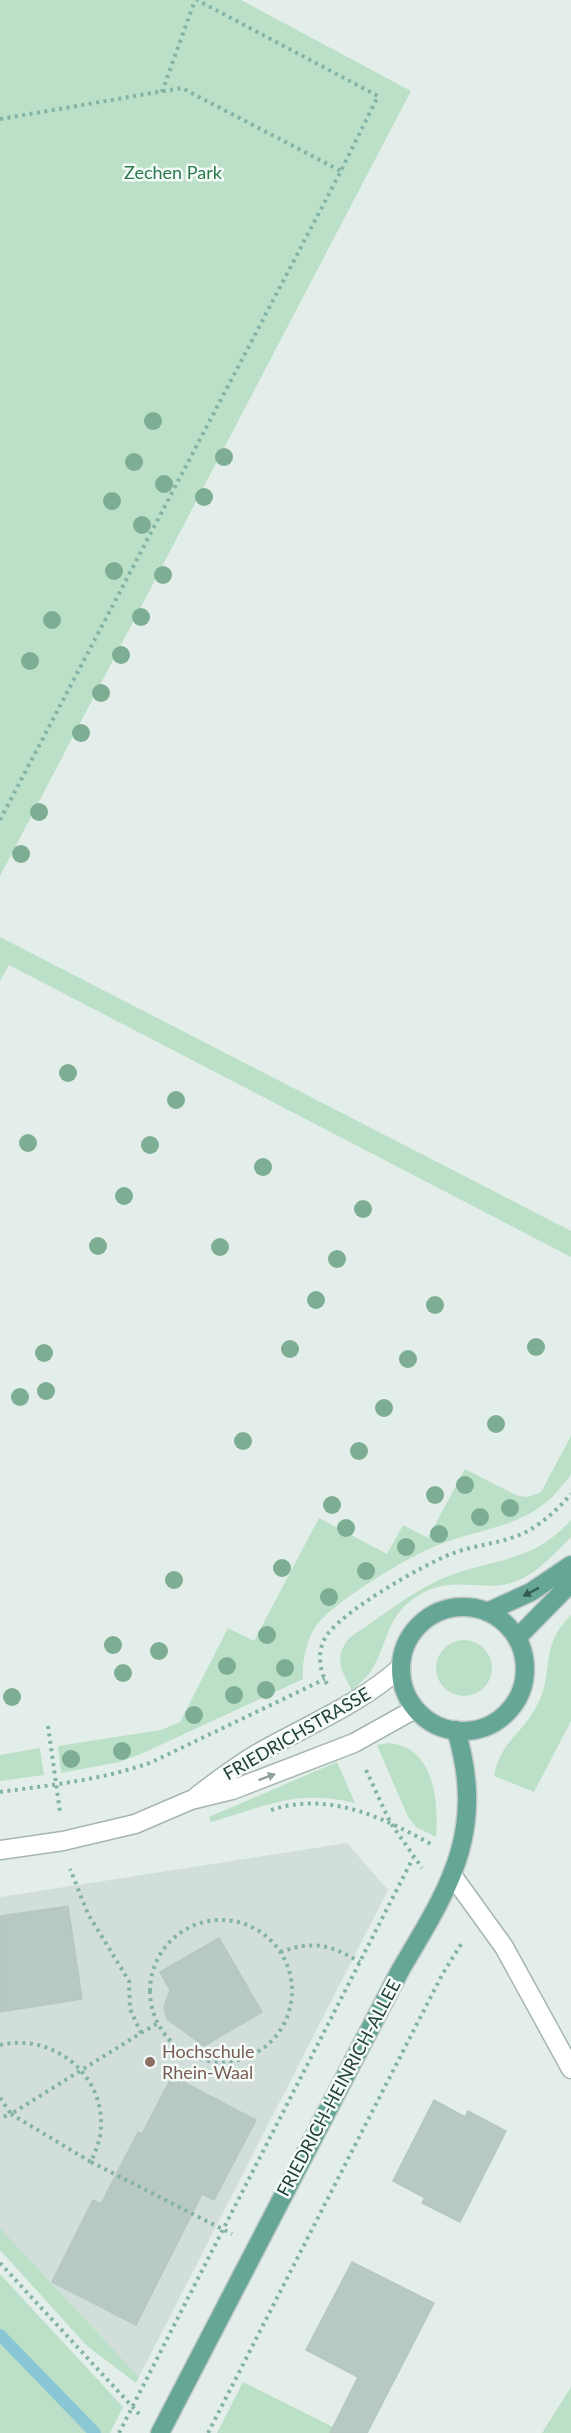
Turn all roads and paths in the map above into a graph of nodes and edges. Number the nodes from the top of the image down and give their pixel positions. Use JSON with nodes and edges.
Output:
{"nodes":[{"id":1,"x":196,"y":0,"type":"edge"},
{"id":2,"x":162,"y":92,"type":"junction"},
{"id":3,"x":0,"y":119,"type":"edge"},
{"id":4,"x":340,"y":171,"type":"junction"},
{"id":5,"x":0,"y":820,"type":"edge"},
{"id":6,"x":571,"y":1494,"type":"edge"},
{"id":7,"x":571,"y":1565,"type":"edge"},
{"id":8,"x":571,"y":1583,"type":"edge"},
{"id":9,"x":487,"y":1612,"type":"junction"},
{"id":10,"x":517,"y":1638,"type":"junction"},
{"id":11,"x":401,"y":1667,"type":"junction"},
{"id":12,"x":415,"y":1709,"type":"junction"},
{"id":13,"x":48,"y":1726,"type":"dead end"},
{"id":14,"x":456,"y":1730,"type":"junction"},
{"id":15,"x":56,"y":1784,"type":"junction"},
{"id":16,"x":0,"y":1792,"type":"edge"},
{"id":17,"x":191,"y":1800,"type":"junction"},
{"id":18,"x":265,"y":1812,"type":"dead end"},
{"id":19,"x":0,"y":1850,"type":"edge"},
{"id":20,"x":452,"y":1875,"type":"junction"},
{"id":21,"x":74,"y":1879,"type":"dead end"},
{"id":22,"x":480,"y":1914,"type":"junction"},
{"id":23,"x":280,"y":1952,"type":"junction"},
{"id":24,"x":360,"y":1962,"type":"junction"},
{"id":25,"x":158,"y":2023,"type":"junction"},
{"id":26,"x":141,"y":2033,"type":"junction"},
{"id":27,"x":0,"y":2045,"type":"edge"},
{"id":28,"x":571,"y":2069,"type":"edge"},
{"id":29,"x":81,"y":2070,"type":"junction"},
{"id":30,"x":0,"y":2098,"type":"edge"},
{"id":31,"x":11,"y":2114,"type":"junction"},
{"id":32,"x":0,"y":2118,"type":"edge"},
{"id":33,"x":92,"y":2162,"type":"junction"},
{"id":34,"x":222,"y":2228,"type":"junction"},
{"id":35,"x":256,"y":2246,"type":"junction"},
{"id":36,"x":0,"y":2263,"type":"edge"},
{"id":37,"x":131,"y":2408,"type":"junction"},
{"id":38,"x":119,"y":2433,"type":"edge"},
{"id":39,"x":160,"y":2433,"type":"edge"},
{"id":40,"x":208,"y":2433,"type":"edge"}],
"edges":[{"from":1,"to":2,"type":"path"},
{"from":1,"to":4,"type":"path"},
{"from":2,"to":3,"type":"path"},
{"from":2,"to":4,"type":"path"},
{"from":4,"to":5,"type":"path"},
{"from":6,"to":15,"type":"path"},
{"from":7,"to":9,"type":"main road","one_way":true},
{"from":8,"to":10,"type":"main road"},
{"from":9,"to":10,"type":"main road"},
{"from":9,"to":11,"type":"main road"},
{"from":10,"to":14,"type":"main road"},
{"from":11,"to":12,"type":"main road"},
{"from":11,"to":17,"type":"street","name":"FRIEDRICHSTRASSE"},
{"from":12,"to":14,"type":"main road"},
{"from":17,"to":12,"type":"street","name":"FRIEDRICHSTRASSE","one_way":true},
{"from":13,"to":15,"type":"path"},
{"from":14,"to":20,"type":"main road","name":"FRIEDRICH-HEINRICH-ALLEE"},
{"from":15,"to":16,"type":"path"},
{"from":17,"to":19,"type":"street","name":"FRIEDRICHSTRASSE"},
{"from":18,"to":24,"type":"path"},
{"from":20,"to":22,"type":"street"},
{"from":20,"to":35,"type":"main road","name":"FRIEDRICH-HEINRICH-ALLEE"},
{"from":21,"to":26,"type":"path"},
{"from":22,"to":28,"type":"street"},
{"from":22,"to":40,"type":"path"},
{"from":23,"to":24,"type":"path"},
{"from":23,"to":25,"type":"path"},
{"from":23,"to":25,"type":"path"},
{"from":24,"to":34,"type":"path"},
{"from":25,"to":26,"type":"path"},
{"from":26,"to":29,"type":"path"},
{"from":27,"to":29,"type":"path"},
{"from":29,"to":31,"type":"path"},
{"from":29,"to":33,"type":"path"},
{"from":30,"to":31,"type":"path"},
{"from":31,"to":32,"type":"path"},
{"from":31,"to":33,"type":"path"},
{"from":33,"to":34,"type":"path"},
{"from":34,"to":35,"type":"path"},
{"from":34,"to":37,"type":"path"},
{"from":35,"to":39,"type":"main road","name":"FRIEDRICH-HEINRICH-ALLEE"},
{"from":36,"to":37,"type":"path"},
{"from":37,"to":38,"type":"path"}]}
